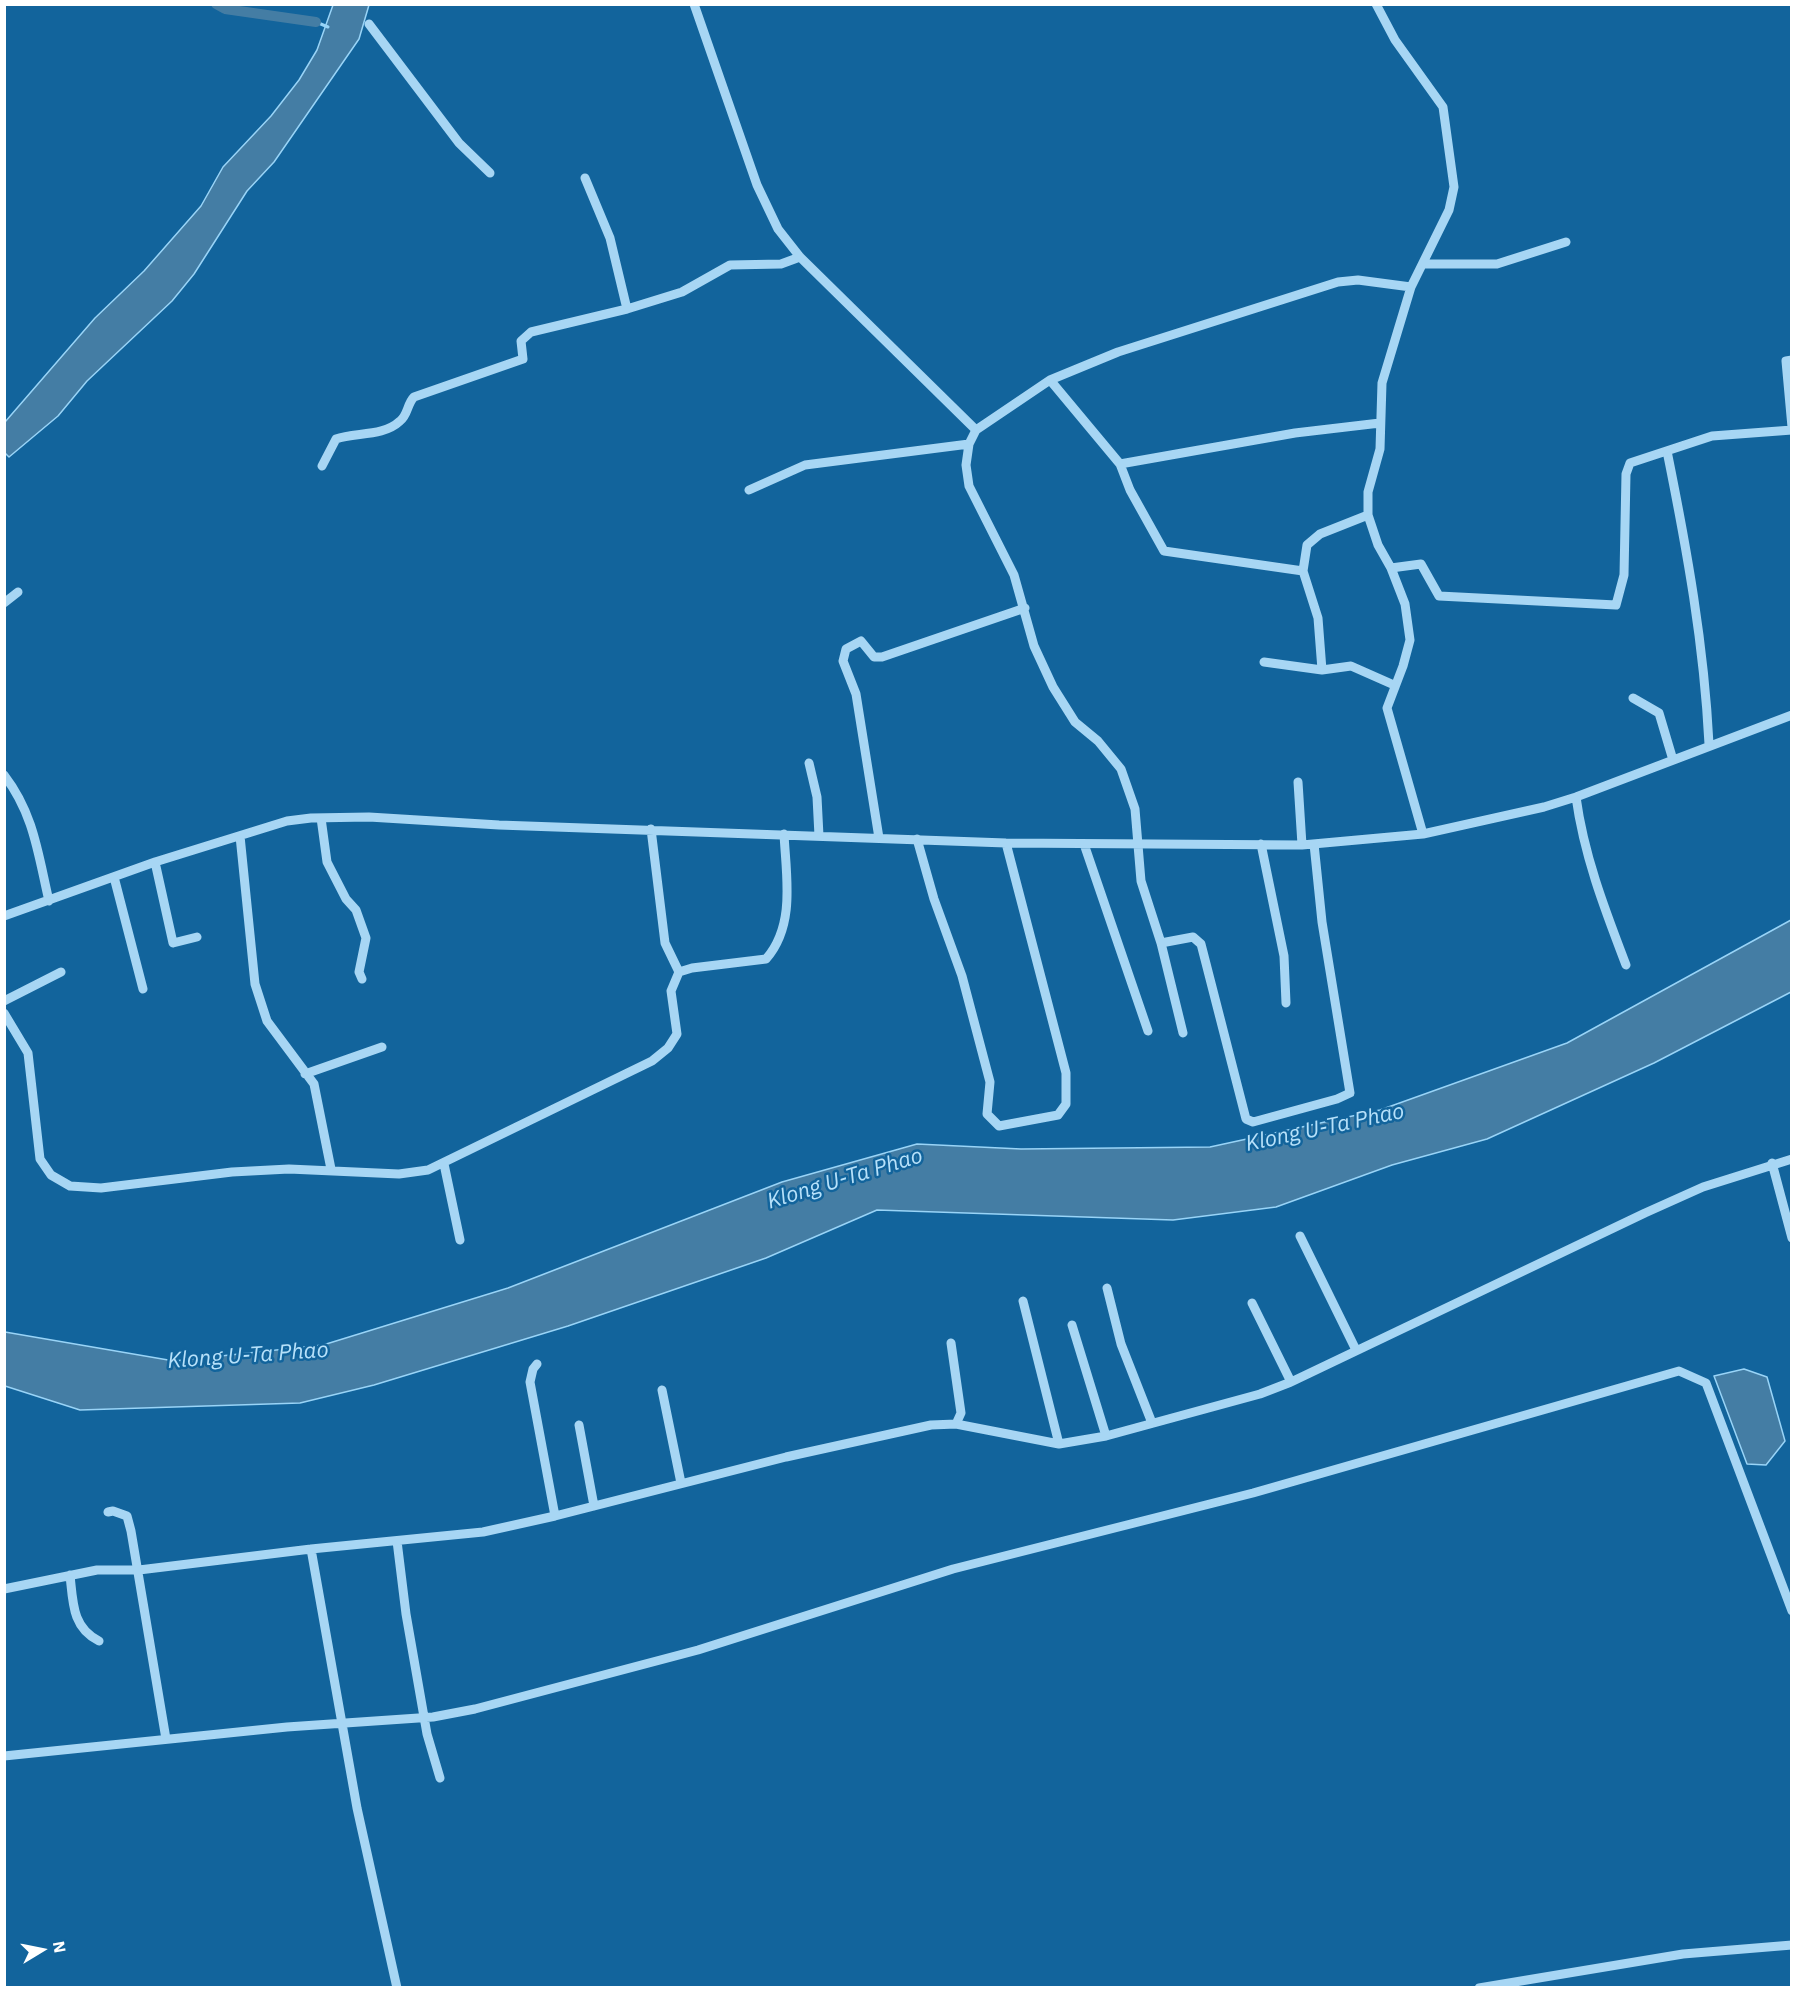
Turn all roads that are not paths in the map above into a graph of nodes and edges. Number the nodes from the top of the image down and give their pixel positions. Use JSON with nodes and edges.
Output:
{"nodes":[{"id":1,"x":694,"y":4,"type":"edge"},
{"id":2,"x":1376,"y":4,"type":"edge"},
{"id":3,"x":369,"y":24,"type":"dead end"},
{"id":4,"x":490,"y":173,"type":"dead end"},
{"id":5,"x":585,"y":178,"type":"dead end"},
{"id":6,"x":1566,"y":242,"type":"dead end"},
{"id":7,"x":800,"y":257,"type":"junction"},
{"id":8,"x":1423,"y":264,"type":"junction"},
{"id":9,"x":1411,"y":287,"type":"junction"},
{"id":10,"x":627,"y":309,"type":"junction"},
{"id":11,"x":1791,"y":360,"type":"edge"},
{"id":12,"x":1050,"y":380,"type":"junction"},
{"id":13,"x":1380,"y":423,"type":"junction"},
{"id":14,"x":1791,"y":429,"type":"edge"},
{"id":15,"x":976,"y":430,"type":"junction"},
{"id":16,"x":969,"y":444,"type":"junction"},
{"id":17,"x":1667,"y":451,"type":"junction"},
{"id":18,"x":1120,"y":464,"type":"junction"},
{"id":19,"x":322,"y":466,"type":"dead end"},
{"id":20,"x":750,"y":490,"type":"dead end"},
{"id":21,"x":1368,"y":515,"type":"junction"},
{"id":22,"x":1391,"y":568,"type":"junction"},
{"id":23,"x":1302,"y":571,"type":"junction"},
{"id":24,"x":18,"y":592,"type":"dead end"},
{"id":25,"x":4,"y":603,"type":"edge"},
{"id":26,"x":1025,"y":608,"type":"junction"},
{"id":27,"x":1264,"y":662,"type":"dead end"},
{"id":28,"x":1322,"y":670,"type":"junction"},
{"id":29,"x":1394,"y":685,"type":"junction"},
{"id":30,"x":1633,"y":699,"type":"dead end"},
{"id":31,"x":1791,"y":715,"type":"edge"},
{"id":32,"x":1709,"y":744,"type":"junction"},
{"id":33,"x":1673,"y":760,"type":"junction"},
{"id":34,"x":809,"y":763,"type":"dead end"},
{"id":35,"x":4,"y":775,"type":"edge"},
{"id":36,"x":1298,"y":782,"type":"dead end"},
{"id":37,"x":1576,"y":797,"type":"junction"},
{"id":38,"x":321,"y":818,"type":"junction"},
{"id":39,"x":651,"y":829,"type":"junction"},
{"id":40,"x":784,"y":834,"type":"junction"},
{"id":41,"x":1423,"y":834,"type":"junction"},
{"id":42,"x":240,"y":836,"type":"junction"},
{"id":43,"x":819,"y":836,"type":"junction"},
{"id":44,"x":879,"y":838,"type":"junction"},
{"id":45,"x":917,"y":839,"type":"junction"},
{"id":46,"x":1006,"y":843,"type":"junction"},
{"id":47,"x":1084,"y":844,"type":"junction"},
{"id":48,"x":1139,"y":844,"type":"junction"},
{"id":49,"x":1261,"y":844,"type":"junction"},
{"id":50,"x":1314,"y":844,"type":"junction"},
{"id":51,"x":1302,"y":845,"type":"junction"},
{"id":52,"x":155,"y":862,"type":"junction"},
{"id":53,"x":114,"y":877,"type":"junction"},
{"id":54,"x":49,"y":901,"type":"junction"},
{"id":55,"x":4,"y":916,"type":"edge"},
{"id":56,"x":197,"y":937,"type":"dead end"},
{"id":57,"x":1161,"y":943,"type":"junction"},
{"id":58,"x":1626,"y":965,"type":"dead end"},
{"id":59,"x":61,"y":972,"type":"dead end"},
{"id":60,"x":679,"y":972,"type":"junction"},
{"id":61,"x":362,"y":979,"type":"dead end"},
{"id":62,"x":142,"y":989,"type":"dead end"},
{"id":63,"x":4,"y":1000,"type":"edge"},
{"id":64,"x":1286,"y":1003,"type":"dead end"},
{"id":65,"x":4,"y":1013,"type":"edge"},
{"id":66,"x":1148,"y":1031,"type":"dead end"},
{"id":67,"x":1183,"y":1034,"type":"dead end"},
{"id":68,"x":382,"y":1047,"type":"dead end"},
{"id":69,"x":305,"y":1074,"type":"junction"},
{"id":70,"x":1791,"y":1159,"type":"edge"},
{"id":71,"x":1772,"y":1163,"type":"junction"},
{"id":72,"x":444,"y":1164,"type":"junction"},
{"id":73,"x":331,"y":1169,"type":"junction"},
{"id":74,"x":1300,"y":1236,"type":"dead end"},
{"id":75,"x":1791,"y":1238,"type":"edge"},
{"id":76,"x":459,"y":1240,"type":"dead end"},
{"id":77,"x":1107,"y":1288,"type":"dead end"},
{"id":78,"x":1023,"y":1302,"type":"dead end"},
{"id":79,"x":1252,"y":1303,"type":"dead end"},
{"id":80,"x":1072,"y":1325,"type":"dead end"},
{"id":81,"x":951,"y":1343,"type":"dead end"},
{"id":82,"x":1356,"y":1350,"type":"junction"},
{"id":83,"x":537,"y":1364,"type":"dead end"},
{"id":84,"x":1292,"y":1382,"type":"junction"},
{"id":85,"x":662,"y":1390,"type":"dead end"},
{"id":86,"x":1152,"y":1423,"type":"junction"},
{"id":87,"x":956,"y":1424,"type":"junction"},
{"id":88,"x":579,"y":1425,"type":"dead end"},
{"id":89,"x":1106,"y":1436,"type":"junction"},
{"id":90,"x":1059,"y":1444,"type":"junction"},
{"id":91,"x":681,"y":1483,"type":"junction"},
{"id":92,"x":594,"y":1506,"type":"junction"},
{"id":93,"x":108,"y":1512,"type":"dead end"},
{"id":94,"x":555,"y":1516,"type":"junction"},
{"id":95,"x":397,"y":1540,"type":"junction"},
{"id":96,"x":311,"y":1549,"type":"junction"},
{"id":97,"x":138,"y":1570,"type":"junction"},
{"id":98,"x":70,"y":1575,"type":"junction"},
{"id":99,"x":4,"y":1589,"type":"edge"},
{"id":100,"x":1791,"y":1611,"type":"edge"},
{"id":101,"x":99,"y":1641,"type":"dead end"},
{"id":102,"x":426,"y":1718,"type":"junction"},
{"id":103,"x":341,"y":1724,"type":"junction"},
{"id":104,"x":166,"y":1739,"type":"junction"},
{"id":105,"x":4,"y":1756,"type":"edge"},
{"id":106,"x":440,"y":1778,"type":"dead end"},
{"id":107,"x":1791,"y":1945,"type":"edge"},
{"id":108,"x":397,"y":1988,"type":"edge"},
{"id":109,"x":1479,"y":1988,"type":"edge"}],
"edges":[{"from":1,"to":7,"type":"street"},
{"from":2,"to":8,"type":"street"},
{"from":3,"to":4,"type":"street"},
{"from":5,"to":10,"type":"street"},
{"from":6,"to":8,"type":"street"},
{"from":7,"to":10,"type":"street"},
{"from":7,"to":15,"type":"street"},
{"from":8,"to":9,"type":"street"},
{"from":9,"to":12,"type":"street"},
{"from":9,"to":13,"type":"street"},
{"from":10,"to":19,"type":"street"},
{"from":11,"to":14,"type":"street"},
{"from":12,"to":15,"type":"street"},
{"from":12,"to":18,"type":"street"},
{"from":13,"to":18,"type":"street"},
{"from":13,"to":21,"type":"street"},
{"from":14,"to":17,"type":"street"},
{"from":15,"to":16,"type":"street"},
{"from":16,"to":20,"type":"street"},
{"from":16,"to":26,"type":"street"},
{"from":17,"to":22,"type":"street"},
{"from":17,"to":32,"type":"street"},
{"from":18,"to":23,"type":"street"},
{"from":21,"to":22,"type":"street"},
{"from":21,"to":23,"type":"street"},
{"from":22,"to":29,"type":"street"},
{"from":23,"to":28,"type":"street"},
{"from":24,"to":25,"type":"street"},
{"from":26,"to":44,"type":"street"},
{"from":26,"to":48,"type":"street"},
{"from":27,"to":28,"type":"street"},
{"from":28,"to":29,"type":"street"},
{"from":29,"to":41,"type":"street"},
{"from":30,"to":33,"type":"street"},
{"from":31,"to":32,"type":"street"},
{"from":32,"to":33,"type":"street"},
{"from":33,"to":37,"type":"street"},
{"from":34,"to":43,"type":"street"},
{"from":35,"to":54,"type":"street"},
{"from":36,"to":51,"type":"street"},
{"from":37,"to":41,"type":"street"},
{"from":37,"to":58,"type":"street"},
{"from":38,"to":39,"type":"street"},
{"from":38,"to":42,"type":"street"},
{"from":38,"to":61,"type":"street"},
{"from":39,"to":40,"type":"street"},
{"from":39,"to":60,"type":"street"},
{"from":40,"to":43,"type":"street"},
{"from":40,"to":60,"type":"street"},
{"from":41,"to":50,"type":"street"},
{"from":42,"to":52,"type":"street"},
{"from":42,"to":69,"type":"street"},
{"from":43,"to":44,"type":"street"},
{"from":44,"to":45,"type":"street"},
{"from":45,"to":46,"type":"street"},
{"from":45,"to":46,"type":"street"},
{"from":46,"to":47,"type":"street"},
{"from":47,"to":48,"type":"street"},
{"from":47,"to":66,"type":"street"},
{"from":48,"to":49,"type":"street"},
{"from":48,"to":57,"type":"street"},
{"from":49,"to":51,"type":"street"},
{"from":49,"to":64,"type":"street"},
{"from":50,"to":51,"type":"street"},
{"from":50,"to":57,"type":"street"},
{"from":52,"to":53,"type":"street"},
{"from":52,"to":56,"type":"street"},
{"from":53,"to":54,"type":"street"},
{"from":53,"to":62,"type":"street"},
{"from":54,"to":55,"type":"street"},
{"from":57,"to":67,"type":"street"},
{"from":59,"to":63,"type":"street"},
{"from":60,"to":72,"type":"street"},
{"from":65,"to":73,"type":"street"},
{"from":68,"to":69,"type":"street"},
{"from":69,"to":73,"type":"street"},
{"from":70,"to":71,"type":"street"},
{"from":71,"to":75,"type":"street"},
{"from":71,"to":82,"type":"street"},
{"from":72,"to":73,"type":"street"},
{"from":72,"to":76,"type":"street"},
{"from":74,"to":82,"type":"street"},
{"from":77,"to":86,"type":"street"},
{"from":78,"to":90,"type":"street"},
{"from":79,"to":84,"type":"street"},
{"from":80,"to":89,"type":"street"},
{"from":81,"to":87,"type":"street"},
{"from":82,"to":84,"type":"street"},
{"from":83,"to":94,"type":"street"},
{"from":84,"to":86,"type":"street"},
{"from":85,"to":91,"type":"street"},
{"from":86,"to":89,"type":"street"},
{"from":87,"to":90,"type":"street"},
{"from":87,"to":91,"type":"street"},
{"from":88,"to":92,"type":"street"},
{"from":89,"to":90,"type":"street"},
{"from":91,"to":92,"type":"street"},
{"from":92,"to":94,"type":"street"},
{"from":93,"to":97,"type":"street"},
{"from":94,"to":95,"type":"street"},
{"from":95,"to":96,"type":"street"},
{"from":95,"to":102,"type":"street"},
{"from":96,"to":97,"type":"street"},
{"from":96,"to":103,"type":"street"},
{"from":97,"to":98,"type":"street"},
{"from":97,"to":104,"type":"street"},
{"from":98,"to":99,"type":"street"},
{"from":98,"to":101,"type":"street"},
{"from":100,"to":102,"type":"street"},
{"from":102,"to":103,"type":"street"},
{"from":102,"to":106,"type":"street"},
{"from":103,"to":104,"type":"street"},
{"from":103,"to":108,"type":"street"},
{"from":104,"to":105,"type":"street"},
{"from":107,"to":109,"type":"street"}]}
